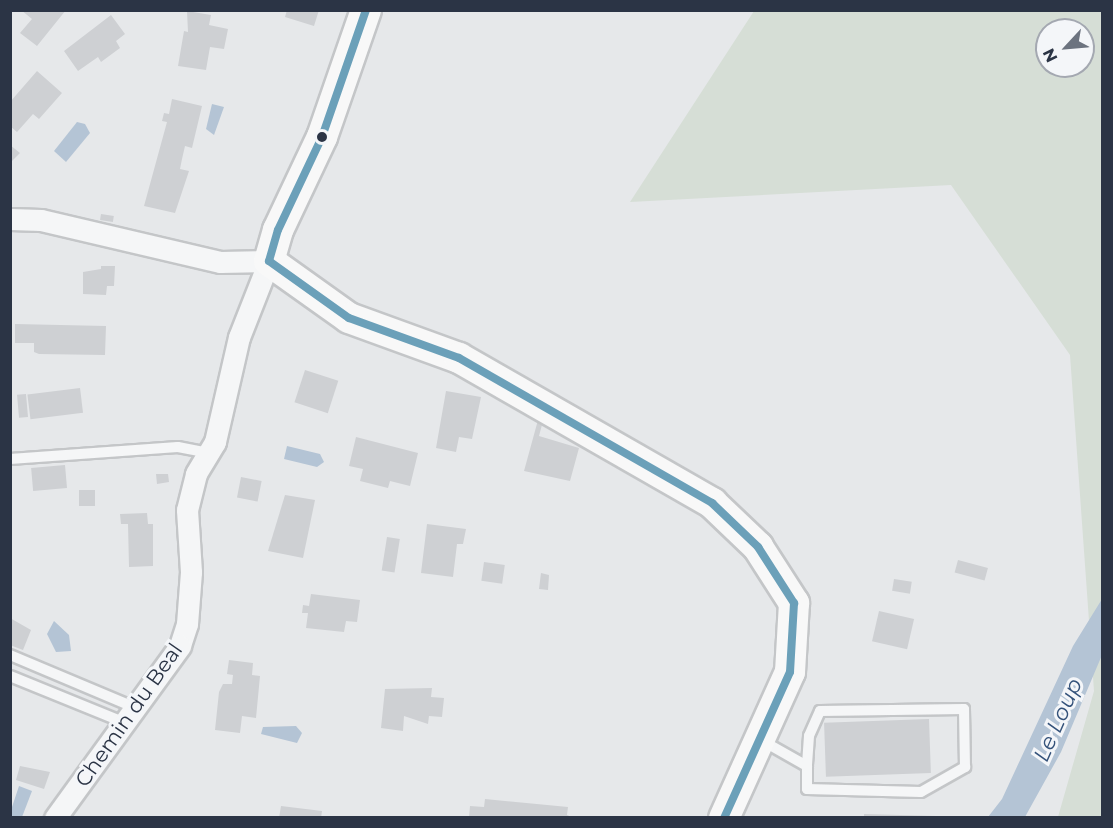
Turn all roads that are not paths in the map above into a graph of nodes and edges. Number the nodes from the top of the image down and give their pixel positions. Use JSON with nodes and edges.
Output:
{"nodes":[{"id":1,"x":366,"y":10,"type":"edge"},
{"id":2,"x":10,"y":219,"type":"edge"},
{"id":3,"x":285,"y":272,"type":"junction"},
{"id":4,"x":208,"y":453,"type":"junction"},
{"id":5,"x":10,"y":459,"type":"edge"},
{"id":6,"x":10,"y":655,"type":"edge"},
{"id":7,"x":10,"y":676,"type":"edge"},
{"id":8,"x":131,"y":716,"type":"junction"},
{"id":9,"x":759,"y":738,"type":"junction"},
{"id":10,"x":807,"y":766,"type":"junction"},
{"id":11,"x":55,"y":818,"type":"edge"},
{"id":12,"x":724,"y":818,"type":"edge"}],
"edges":[{"from":1,"to":3,"type":"street"},
{"from":2,"to":3,"type":"street"},
{"from":3,"to":4,"type":"street","name":"Chemin du Beal"},
{"from":3,"to":9,"type":"street"},
{"from":4,"to":5,"type":"lane"},
{"from":4,"to":8,"type":"street","name":"Chemin du Beal"},
{"from":6,"to":8,"type":"lane"},
{"from":7,"to":8,"type":"lane"},
{"from":8,"to":11,"type":"street","name":"Chemin du Beal"},
{"from":9,"to":10,"type":"lane"},
{"from":9,"to":12,"type":"street"},
{"from":10,"to":10,"type":"lane"}]}
